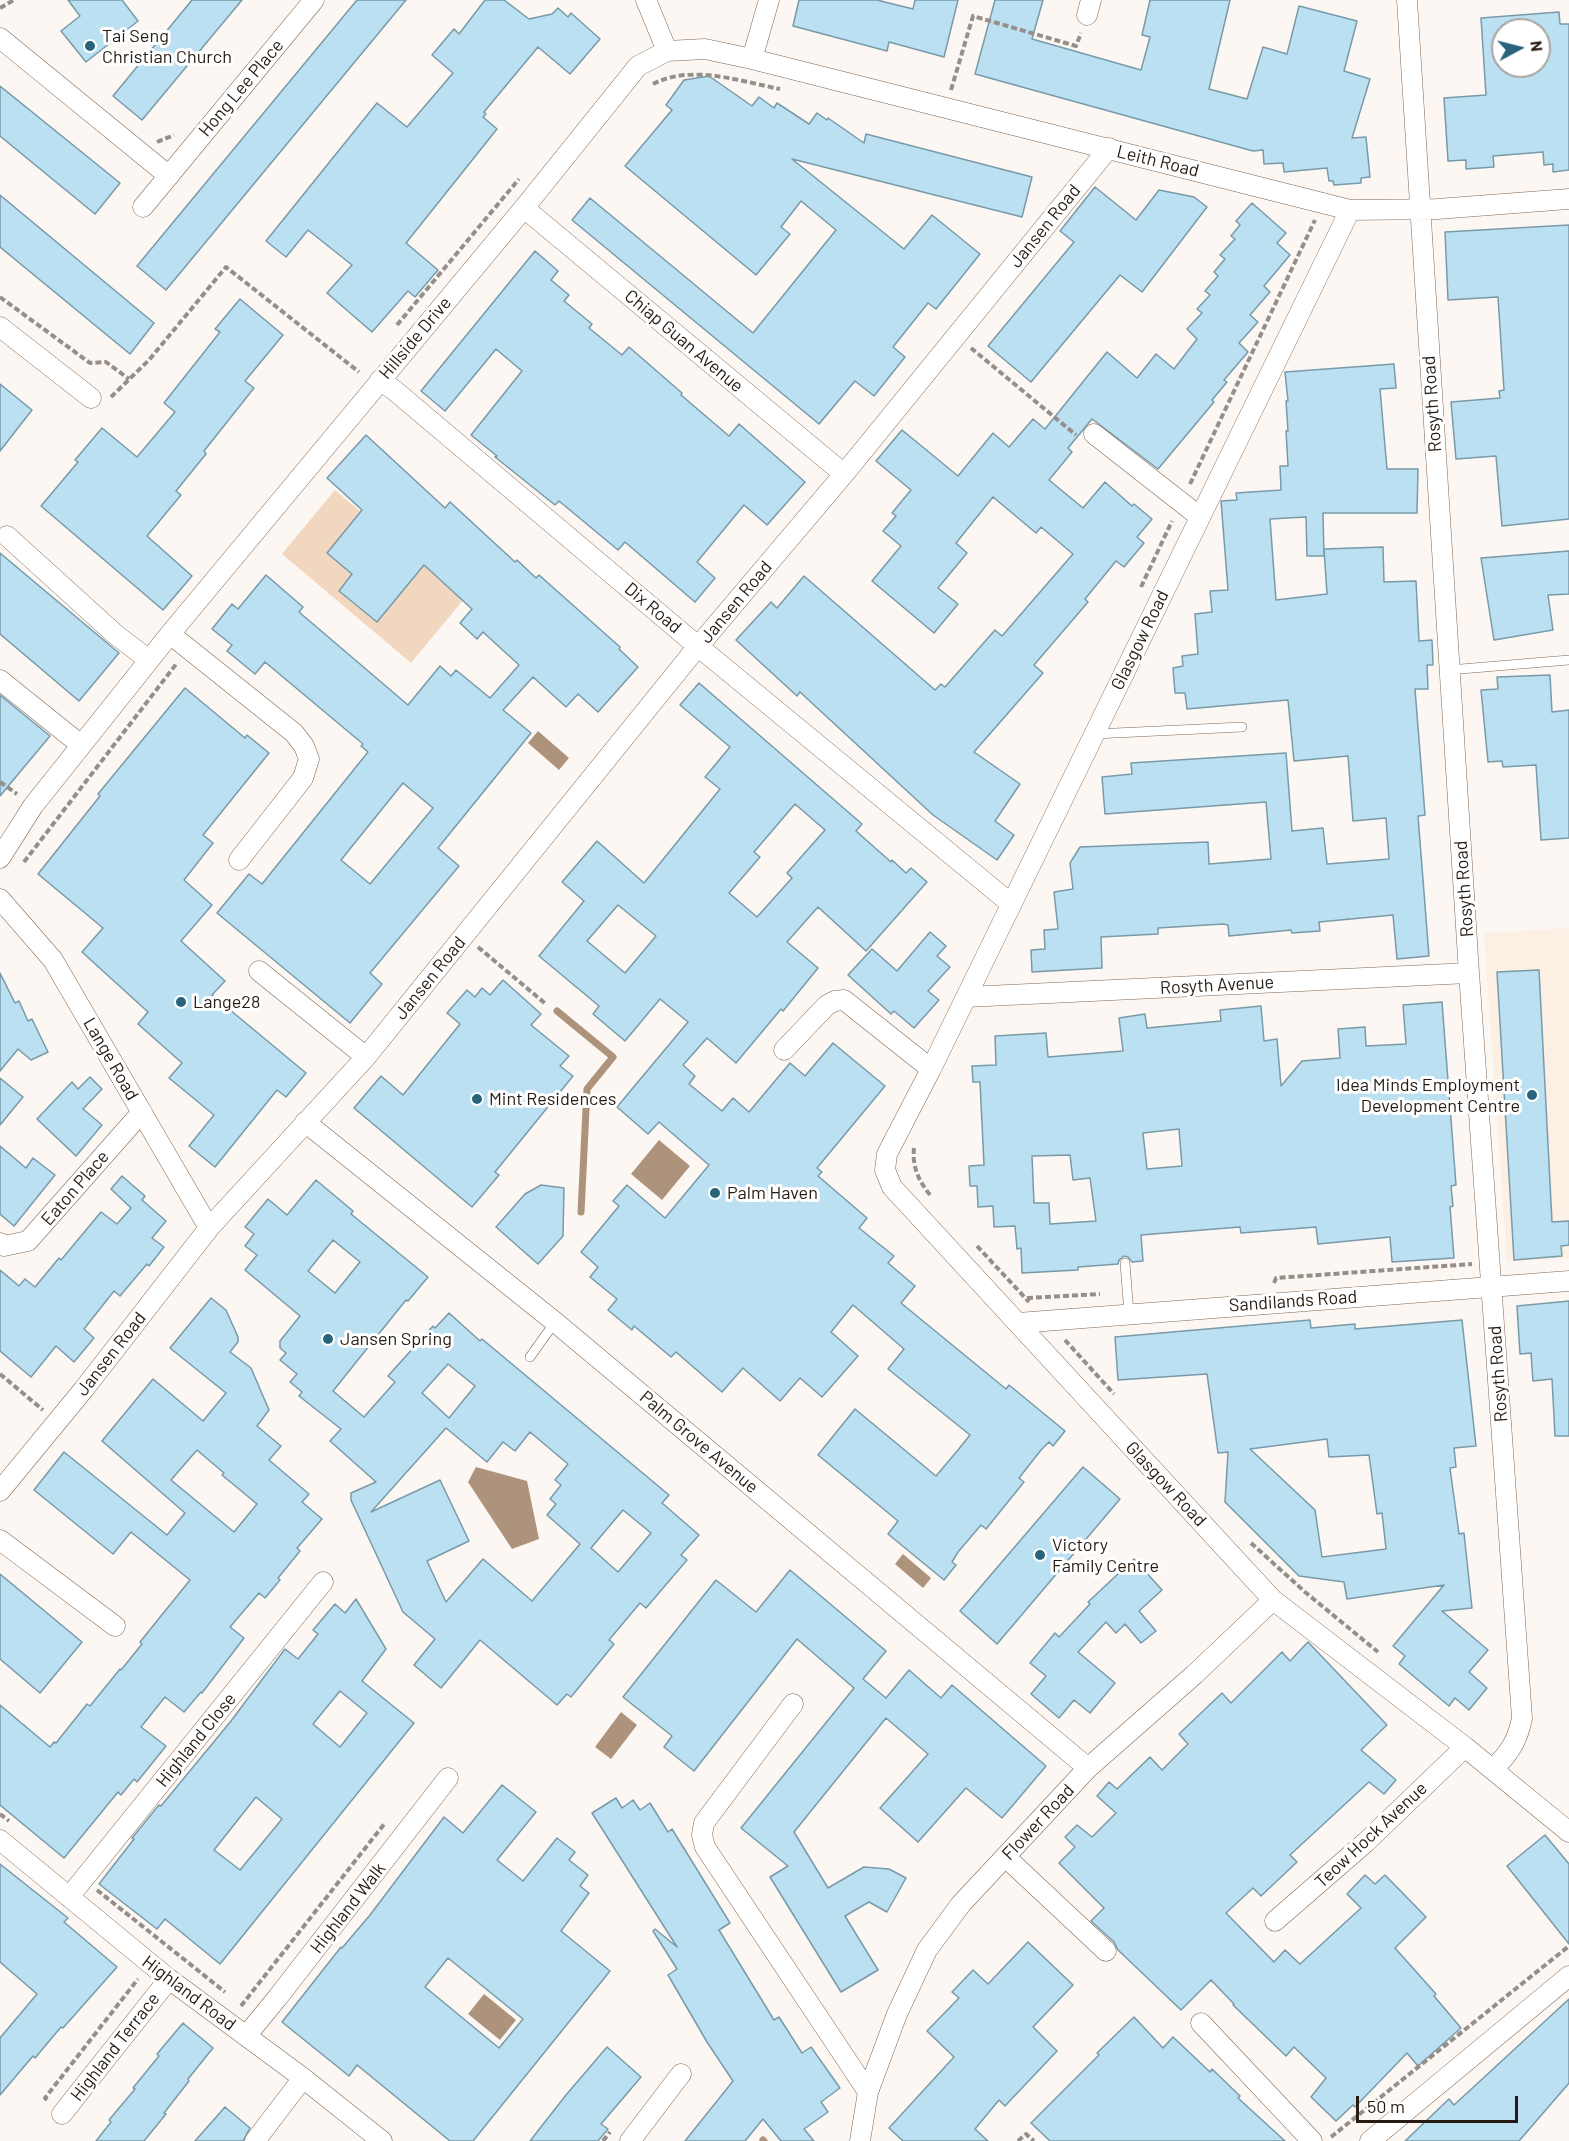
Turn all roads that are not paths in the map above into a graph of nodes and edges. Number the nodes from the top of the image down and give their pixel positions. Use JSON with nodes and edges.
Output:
{"nodes":[{"id":1,"x":314,"y":0,"type":"edge"},
{"id":2,"x":646,"y":0,"type":"edge"},
{"id":3,"x":769,"y":0,"type":"edge"},
{"id":4,"x":1407,"y":0,"type":"edge"},
{"id":5,"x":0,"y":38,"type":"edge"},
{"id":6,"x":667,"y":51,"type":"junction"},
{"id":7,"x":752,"y":59,"type":"junction"},
{"id":8,"x":1109,"y":148,"type":"junction"},
{"id":9,"x":169,"y":176,"type":"junction"},
{"id":10,"x":1569,"y":199,"type":"edge"},
{"id":11,"x":143,"y":207,"type":"dead end"},
{"id":12,"x":524,"y":208,"type":"junction"},
{"id":13,"x":1350,"y":210,"type":"junction"},
{"id":14,"x":1420,"y":210,"type":"junction"},
{"id":15,"x":0,"y":327,"type":"edge"},
{"id":16,"x":380,"y":380,"type":"junction"},
{"id":17,"x":91,"y":398,"type":"road end"},
{"id":18,"x":1089,"y":438,"type":"road end"},
{"id":19,"x":844,"y":474,"type":"junction"},
{"id":20,"x":1200,"y":517,"type":"junction"},
{"id":21,"x":7,"y":536,"type":"dead end"},
{"id":22,"x":170,"y":634,"type":"junction"},
{"id":23,"x":698,"y":647,"type":"junction"},
{"id":24,"x":149,"y":660,"type":"junction"},
{"id":25,"x":1569,"y":660,"type":"edge"},
{"id":26,"x":1449,"y":670,"type":"junction"},
{"id":27,"x":0,"y":680,"type":"edge"},
{"id":28,"x":1242,"y":727,"type":"dead end"},
{"id":29,"x":1094,"y":734,"type":"junction"},
{"id":30,"x":81,"y":745,"type":"junction"},
{"id":31,"x":0,"y":858,"type":"edge"},
{"id":32,"x":239,"y":860,"type":"dead end"},
{"id":33,"x":0,"y":898,"type":"edge"},
{"id":34,"x":1010,"y":903,"type":"junction"},
{"id":35,"x":259,"y":971,"type":"dead end"},
{"id":36,"x":1469,"y":973,"type":"junction"},
{"id":37,"x":966,"y":997,"type":"junction"},
{"id":38,"x":784,"y":1050,"type":"dead end"},
{"id":39,"x":366,"y":1057,"type":"junction"},
{"id":40,"x":931,"y":1069,"type":"junction"},
{"id":41,"x":142,"y":1112,"type":"junction"},
{"id":42,"x":305,"y":1122,"type":"junction"},
{"id":43,"x":209,"y":1228,"type":"junction"},
{"id":44,"x":0,"y":1243,"type":"edge"},
{"id":45,"x":1125,"y":1263,"type":"dead end"},
{"id":46,"x":1569,"y":1281,"type":"edge"},
{"id":47,"x":1492,"y":1287,"type":"junction"},
{"id":48,"x":1129,"y":1314,"type":"junction"},
{"id":49,"x":555,"y":1322,"type":"junction"},
{"id":50,"x":1018,"y":1323,"type":"junction"},
{"id":51,"x":530,"y":1357,"type":"dead end"},
{"id":52,"x":0,"y":1491,"type":"edge"},
{"id":53,"x":0,"y":1540,"type":"edge"},
{"id":54,"x":323,"y":1582,"type":"dead end"},
{"id":55,"x":1273,"y":1600,"type":"junction"},
{"id":56,"x":115,"y":1626,"type":"dead end"},
{"id":57,"x":793,"y":1704,"type":"dead end"},
{"id":58,"x":1466,"y":1747,"type":"junction"},
{"id":59,"x":1089,"y":1768,"type":"junction"},
{"id":60,"x":1493,"y":1769,"type":"junction"},
{"id":61,"x":448,"y":1778,"type":"dead end"},
{"id":62,"x":1569,"y":1832,"type":"edge"},
{"id":63,"x":0,"y":1840,"type":"edge"},
{"id":64,"x":1013,"y":1864,"type":"dead end"},
{"id":65,"x":69,"y":1897,"type":"junction"},
{"id":66,"x":1275,"y":1921,"type":"dead end"},
{"id":67,"x":1106,"y":1952,"type":"dead end"},
{"id":68,"x":1569,"y":1976,"type":"edge"},
{"id":69,"x":169,"y":1979,"type":"junction"},
{"id":70,"x":1201,"y":2023,"type":"dead end"},
{"id":71,"x":246,"y":2036,"type":"junction"},
{"id":72,"x":681,"y":2074,"type":"dead end"},
{"id":73,"x":303,"y":2078,"type":"junction"},
{"id":74,"x":868,"y":2092,"type":"junction"},
{"id":75,"x":62,"y":2114,"type":"dead end"},
{"id":76,"x":255,"y":2141,"type":"edge"},
{"id":77,"x":382,"y":2141,"type":"edge"},
{"id":78,"x":630,"y":2141,"type":"edge"},
{"id":79,"x":860,"y":2141,"type":"edge"},
{"id":80,"x":1312,"y":2141,"type":"edge"},
{"id":81,"x":1370,"y":2141,"type":"edge"}],
"edges":[{"from":1,"to":9,"type":"street","name":"Hong Lee Place"},
{"from":2,"to":6,"type":"street"},
{"from":3,"to":7,"type":"street"},
{"from":4,"to":14,"type":"street","name":"Rosyth Road"},
{"from":5,"to":9,"type":"street"},
{"from":6,"to":7,"type":"street","name":"Leith Road"},
{"from":6,"to":12,"type":"street","name":"Hillside Drive"},
{"from":7,"to":8,"type":"street","name":"Leith Road"},
{"from":8,"to":13,"type":"street","name":"Leith Road"},
{"from":8,"to":19,"type":"street","name":"Jansen Road"},
{"from":9,"to":11,"type":"street","name":"Hong Lee Place"},
{"from":10,"to":14,"type":"street","name":"Leith Road"},
{"from":12,"to":16,"type":"street","name":"Hillside Drive"},
{"from":12,"to":19,"type":"street","name":"Chiap Guan Avenue"},
{"from":13,"to":14,"type":"street","name":"Leith Road"},
{"from":13,"to":20,"type":"street","name":"Glasgow Road"},
{"from":14,"to":26,"type":"street","name":"Rosyth Road"},
{"from":15,"to":17,"type":"street"},
{"from":16,"to":22,"type":"street","name":"Hillside Drive"},
{"from":16,"to":23,"type":"street","name":"Dix Road"},
{"from":18,"to":20,"type":"street"},
{"from":19,"to":23,"type":"street","name":"Jansen Road"},
{"from":20,"to":29,"type":"street","name":"Glasgow Road"},
{"from":21,"to":24,"type":"street"},
{"from":22,"to":24,"type":"street","name":"Hillside Drive"},
{"from":22,"to":32,"type":"street"},
{"from":23,"to":34,"type":"street","name":"Dix Road"},
{"from":23,"to":39,"type":"street","name":"Jansen Road"},
{"from":24,"to":30,"type":"street","name":"Hillside Drive"},
{"from":25,"to":26,"type":"lane"},
{"from":26,"to":36,"type":"street","name":"Rosyth Road"},
{"from":27,"to":30,"type":"street"},
{"from":28,"to":29,"type":"lane"},
{"from":29,"to":34,"type":"street","name":"Glasgow Road"},
{"from":30,"to":31,"type":"street","name":"Hillside Drive"},
{"from":33,"to":41,"type":"street","name":"Lange Road"},
{"from":34,"to":37,"type":"street","name":"Glasgow Road"},
{"from":35,"to":39,"type":"street"},
{"from":36,"to":37,"type":"street","name":"Rosyth Avenue"},
{"from":36,"to":47,"type":"street","name":"Rosyth Road"},
{"from":37,"to":40,"type":"street","name":"Glasgow Road"},
{"from":38,"to":40,"type":"street"},
{"from":39,"to":42,"type":"street","name":"Jansen Road"},
{"from":40,"to":50,"type":"street","name":"Glasgow Road"},
{"from":41,"to":43,"type":"street","name":"Lange Road"},
{"from":41,"to":44,"type":"street","name":"Eaton Place"},
{"from":42,"to":43,"type":"street","name":"Jansen Road"},
{"from":42,"to":49,"type":"street","name":"Palm Grove Avenue"},
{"from":43,"to":52,"type":"street","name":"Jansen Road"},
{"from":45,"to":48,"type":"lane"},
{"from":46,"to":47,"type":"street","name":"Sandilands Road"},
{"from":47,"to":48,"type":"street","name":"Sandilands Road"},
{"from":47,"to":60,"type":"street","name":"Rosyth Road"},
{"from":48,"to":50,"type":"street","name":"Sandilands Road"},
{"from":49,"to":51,"type":"lane"},
{"from":49,"to":59,"type":"street","name":"Palm Grove Avenue"},
{"from":50,"to":55,"type":"street","name":"Glasgow Road"},
{"from":53,"to":56,"type":"street"},
{"from":54,"to":65,"type":"street","name":"Highland Close"},
{"from":55,"to":58,"type":"street","name":"Glasgow Road"},
{"from":55,"to":59,"type":"street","name":"Flower Road"},
{"from":57,"to":74,"type":"street"},
{"from":58,"to":60,"type":"street","name":"Glasgow Road"},
{"from":58,"to":66,"type":"street","name":"Teow Hock Avenue"},
{"from":59,"to":74,"type":"street","name":"Flower Road"},
{"from":60,"to":62,"type":"street","name":"Glasgow Road"},
{"from":61,"to":71,"type":"street","name":"Highland Walk"},
{"from":63,"to":65,"type":"street","name":"Highland Road"},
{"from":64,"to":67,"type":"street"},
{"from":65,"to":69,"type":"street","name":"Highland Road"},
{"from":68,"to":81,"type":"street"},
{"from":69,"to":71,"type":"street","name":"Highland Road"},
{"from":69,"to":75,"type":"street","name":"Highland Terrace"},
{"from":70,"to":80,"type":"street"},
{"from":71,"to":73,"type":"street","name":"Highland Road"},
{"from":72,"to":78,"type":"street"},
{"from":73,"to":76,"type":"street"},
{"from":73,"to":77,"type":"street","name":"Highland Road"},
{"from":74,"to":79,"type":"street","name":"Flower Road"}]}
